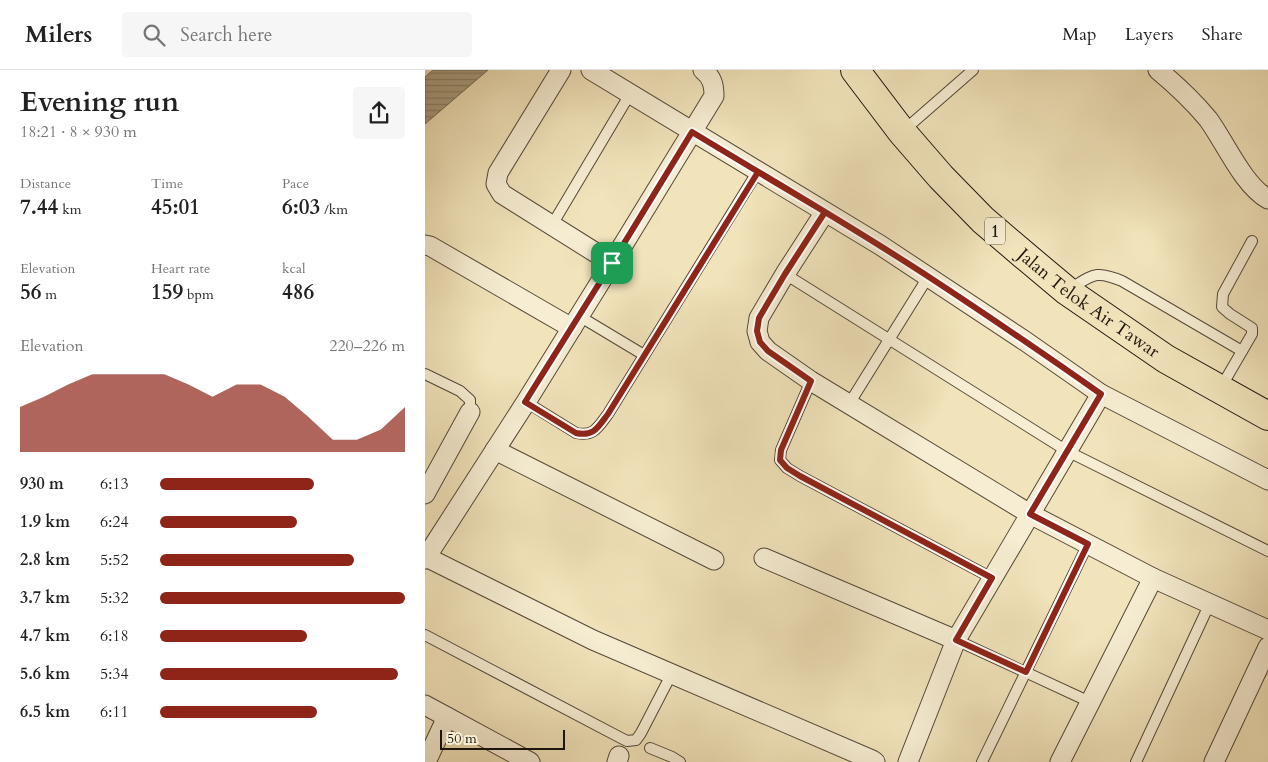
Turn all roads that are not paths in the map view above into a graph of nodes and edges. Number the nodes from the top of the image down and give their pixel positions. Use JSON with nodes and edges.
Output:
{"nodes":[{"id":1,"x":561,"y":70,"type":"edge"},
{"id":2,"x":591,"y":70,"type":"edge"},
{"id":3,"x":703,"y":70,"type":"edge"},
{"id":4,"x":855,"y":70,"type":"edge"},
{"id":5,"x":973,"y":70,"type":"edge"},
{"id":6,"x":1158,"y":70,"type":"edge"},
{"id":7,"x":630,"y":94,"type":"junction"},
{"id":8,"x":692,"y":132,"type":"junction"},
{"id":9,"x":902,"y":132,"type":"junction"},
{"id":10,"x":758,"y":172,"type":"junction"},
{"id":11,"x":1268,"y":199,"type":"edge"},
{"id":12,"x":825,"y":212,"type":"junction"},
{"id":13,"x":552,"y":225,"type":"junction"},
{"id":14,"x":1253,"y":241,"type":"dead end"},
{"id":15,"x":425,"y":245,"type":"edge"},
{"id":16,"x":612,"y":263,"type":"junction"},
{"id":17,"x":785,"y":274,"type":"junction"},
{"id":18,"x":928,"y":276,"type":"junction"},
{"id":19,"x":1067,"y":291,"type":"junction"},
{"id":20,"x":575,"y":322,"type":"junction"},
{"id":21,"x":889,"y":339,"type":"junction"},
{"id":22,"x":1242,"y":351,"type":"junction"},
{"id":23,"x":644,"y":355,"type":"junction"},
{"id":24,"x":425,"y":374,"type":"edge"},
{"id":25,"x":811,"y":381,"type":"junction"},
{"id":26,"x":1219,"y":390,"type":"junction"},
{"id":27,"x":1101,"y":394,"type":"junction"},
{"id":28,"x":525,"y":402,"type":"junction"},
{"id":29,"x":849,"y":404,"type":"junction"},
{"id":30,"x":470,"y":412,"type":"joint"},
{"id":31,"x":1268,"y":416,"type":"edge"},
{"id":32,"x":495,"y":450,"type":"junction"},
{"id":33,"x":1067,"y":451,"type":"junction"},
{"id":34,"x":1268,"y":480,"type":"edge"},
{"id":35,"x":425,"y":494,"type":"edge"},
{"id":36,"x":1030,"y":514,"type":"junction"},
{"id":37,"x":1088,"y":544,"type":"junction"},
{"id":38,"x":1268,"y":551,"type":"edge"},
{"id":39,"x":425,"y":558,"type":"edge"},
{"id":40,"x":764,"y":558,"type":"dead end"},
{"id":41,"x":714,"y":560,"type":"dead end"},
{"id":42,"x":992,"y":578,"type":"junction"},
{"id":43,"x":1153,"y":578,"type":"junction"},
{"id":44,"x":1210,"y":603,"type":"junction"},
{"id":45,"x":1268,"y":630,"type":"edge"},
{"id":46,"x":425,"y":635,"type":"edge"},
{"id":47,"x":956,"y":640,"type":"junction"},
{"id":48,"x":1268,"y":647,"type":"edge"},
{"id":49,"x":1026,"y":672,"type":"junction"},
{"id":50,"x":671,"y":674,"type":"junction"},
{"id":51,"x":1090,"y":702,"type":"junction"},
{"id":52,"x":425,"y":705,"type":"edge"},
{"id":53,"x":447,"y":717,"type":"junction"},
{"id":54,"x":650,"y":748,"type":"dead end"},
{"id":55,"x":426,"y":762,"type":"edge"},
{"id":56,"x":530,"y":762,"type":"edge"},
{"id":57,"x":679,"y":762,"type":"edge"},
{"id":58,"x":875,"y":762,"type":"edge"},
{"id":59,"x":908,"y":762,"type":"edge"},
{"id":60,"x":982,"y":762,"type":"edge"},
{"id":61,"x":1060,"y":762,"type":"edge"},
{"id":62,"x":1135,"y":762,"type":"edge"},
{"id":63,"x":1214,"y":762,"type":"edge"}],
"edges":[{"from":1,"to":13,"type":"street"},
{"from":2,"to":7,"type":"street"},
{"from":3,"to":8,"type":"street"},
{"from":4,"to":9,"type":"main road","name":"Jalan Telok Air Tawar","number":"1"},
{"from":5,"to":9,"type":"lane"},
{"from":6,"to":11,"type":"street"},
{"from":7,"to":8,"type":"street"},
{"from":7,"to":13,"type":"lane"},
{"from":8,"to":10,"type":"street"},
{"from":8,"to":16,"type":"street"},
{"from":9,"to":19,"type":"main road","name":"Jalan Telok Air Tawar","number":"1"},
{"from":10,"to":12,"type":"street"},
{"from":10,"to":23,"type":"lane"},
{"from":12,"to":17,"type":"street"},
{"from":12,"to":18,"type":"street"},
{"from":13,"to":16,"type":"street"},
{"from":14,"to":22,"type":"lane"},
{"from":15,"to":20,"type":"street"},
{"from":16,"to":20,"type":"street"},
{"from":17,"to":21,"type":"lane"},
{"from":17,"to":25,"type":"street"},
{"from":18,"to":21,"type":"lane"},
{"from":18,"to":27,"type":"street"},
{"from":19,"to":22,"type":"lane"},
{"from":19,"to":26,"type":"main road","name":"Jalan Telok Air Tawar","number":"1"},
{"from":20,"to":23,"type":"lane"},
{"from":20,"to":28,"type":"street"},
{"from":21,"to":29,"type":"lane"},
{"from":21,"to":33,"type":"lane"},
{"from":22,"to":26,"type":"lane"},
{"from":23,"to":28,"type":"lane"},
{"from":24,"to":30,"type":"lane"},
{"from":25,"to":29,"type":"street"},
{"from":25,"to":42,"type":"lane"},
{"from":26,"to":31,"type":"main road","name":"Jalan Telok Air Tawar","number":"1"},
{"from":27,"to":33,"type":"street"},
{"from":27,"to":34,"type":"street"},
{"from":28,"to":32,"type":"street"},
{"from":29,"to":36,"type":"street"},
{"from":30,"to":35,"type":"street"},
{"from":32,"to":39,"type":"street"},
{"from":32,"to":41,"type":"street"},
{"from":33,"to":36,"type":"street"},
{"from":33,"to":38,"type":"lane"},
{"from":36,"to":37,"type":"street"},
{"from":36,"to":42,"type":"street"},
{"from":37,"to":43,"type":"street"},
{"from":37,"to":49,"type":"lane"},
{"from":39,"to":50,"type":"street"},
{"from":40,"to":47,"type":"street"},
{"from":42,"to":47,"type":"street"},
{"from":43,"to":44,"type":"street"},
{"from":43,"to":51,"type":"street"},
{"from":44,"to":45,"type":"street"},
{"from":44,"to":62,"type":"lane"},
{"from":46,"to":50,"type":"lane"},
{"from":47,"to":49,"type":"lane"},
{"from":47,"to":59,"type":"street"},
{"from":48,"to":63,"type":"street"},
{"from":49,"to":51,"type":"lane"},
{"from":49,"to":60,"type":"lane"},
{"from":50,"to":58,"type":"street"},
{"from":51,"to":61,"type":"street"},
{"from":52,"to":53,"type":"street"},
{"from":53,"to":55,"type":"street"},
{"from":53,"to":56,"type":"street"},
{"from":54,"to":57,"type":"lane"}]}
